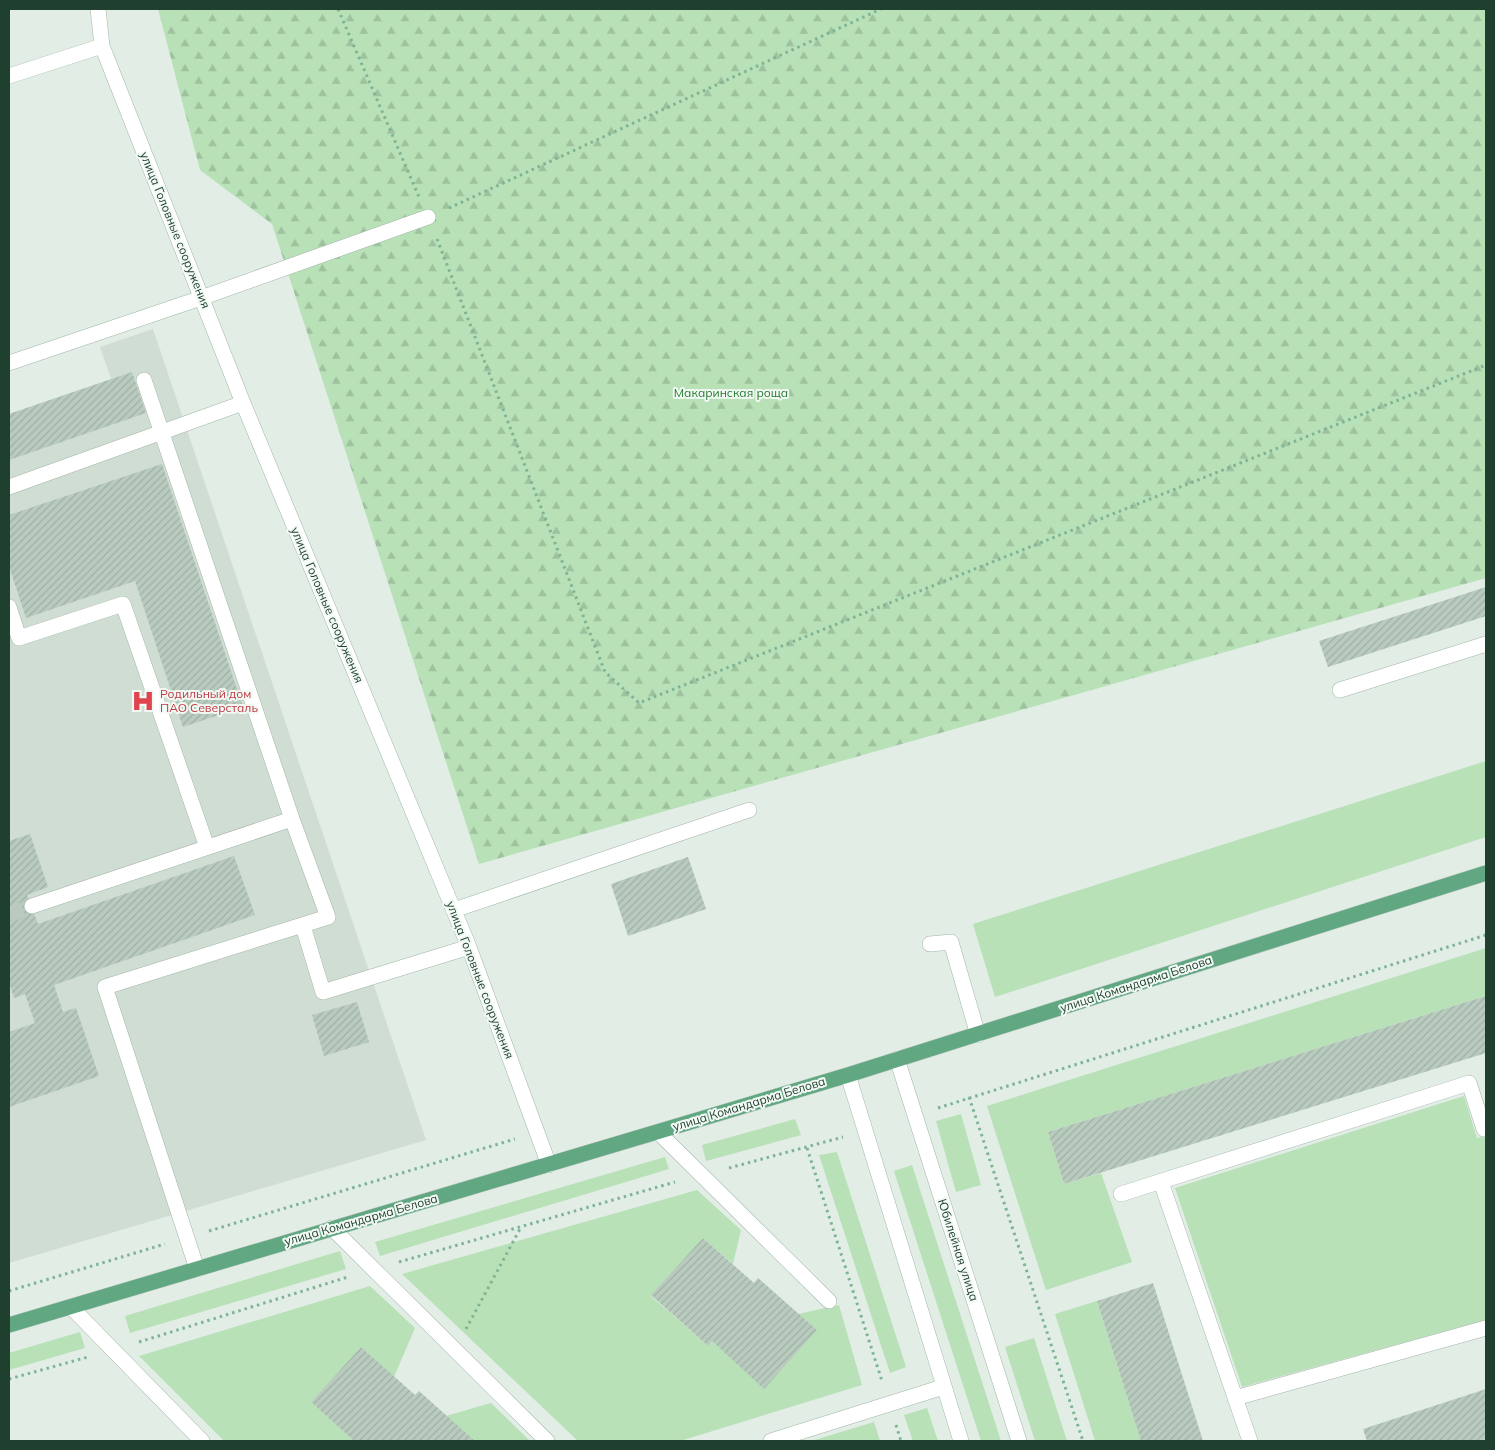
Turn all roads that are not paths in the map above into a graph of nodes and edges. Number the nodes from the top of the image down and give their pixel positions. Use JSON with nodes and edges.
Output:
{"nodes":[{"id":1,"x":98,"y":9,"type":"edge"},
{"id":2,"x":102,"y":46,"type":"junction"},
{"id":3,"x":9,"y":76,"type":"edge"},
{"id":4,"x":428,"y":217,"type":"road end"},
{"id":5,"x":201,"y":298,"type":"junction"},
{"id":6,"x":9,"y":363,"type":"edge"},
{"id":7,"x":144,"y":380,"type":"dead end"},
{"id":8,"x":243,"y":403,"type":"junction"},
{"id":9,"x":162,"y":433,"type":"junction"},
{"id":10,"x":9,"y":487,"type":"edge"},
{"id":11,"x":9,"y":607,"type":"edge"},
{"id":12,"x":1486,"y":644,"type":"edge"},
{"id":13,"x":1340,"y":690,"type":"dead end"},
{"id":14,"x":749,"y":810,"type":"dead end"},
{"id":15,"x":292,"y":819,"type":"junction"},
{"id":16,"x":207,"y":847,"type":"junction"},
{"id":17,"x":1486,"y":873,"type":"edge"},
{"id":18,"x":32,"y":906,"type":"tunnel mouth"},
{"id":19,"x":454,"y":910,"type":"junction"},
{"id":20,"x":303,"y":926,"type":"junction"},
{"id":21,"x":930,"y":944,"type":"dead end"},
{"id":22,"x":469,"y":947,"type":"junction"},
{"id":23,"x":978,"y":1034,"type":"junction"},
{"id":24,"x":897,"y":1059,"type":"junction"},
{"id":25,"x":848,"y":1075,"type":"junction"},
{"id":26,"x":1486,"y":1128,"type":"edge"},
{"id":27,"x":658,"y":1132,"type":"junction"},
{"id":28,"x":549,"y":1165,"type":"junction"},
{"id":29,"x":1161,"y":1182,"type":"junction"},
{"id":30,"x":1121,"y":1194,"type":"dead end"},
{"id":31,"x":332,"y":1228,"type":"junction"},
{"id":32,"x":197,"y":1269,"type":"junction"},
{"id":33,"x":829,"y":1301,"type":"dead end"},
{"id":34,"x":71,"y":1307,"type":"junction"},
{"id":35,"x":9,"y":1325,"type":"edge"},
{"id":36,"x":1486,"y":1328,"type":"edge"},
{"id":37,"x":943,"y":1387,"type":"junction"},
{"id":38,"x":1235,"y":1398,"type":"junction"},
{"id":39,"x":202,"y":1441,"type":"edge"},
{"id":40,"x":547,"y":1441,"type":"edge"},
{"id":41,"x":771,"y":1441,"type":"edge"},
{"id":42,"x":961,"y":1441,"type":"edge"},
{"id":43,"x":1019,"y":1441,"type":"edge"},
{"id":44,"x":1250,"y":1441,"type":"edge"}],
"edges":[{"from":1,"to":2,"type":"street"},
{"from":2,"to":3,"type":"street"},
{"from":2,"to":5,"type":"street","name":"улица Головные сооружения"},
{"from":4,"to":5,"type":"street"},
{"from":5,"to":6,"type":"street"},
{"from":5,"to":8,"type":"street","name":"улица Головные сооружения"},
{"from":7,"to":9,"type":"street"},
{"from":8,"to":9,"type":"street"},
{"from":8,"to":19,"type":"street","name":"улица Головные сооружения"},
{"from":9,"to":10,"type":"street"},
{"from":9,"to":15,"type":"street"},
{"from":11,"to":16,"type":"street"},
{"from":12,"to":13,"type":"street"},
{"from":14,"to":19,"type":"street"},
{"from":15,"to":16,"type":"street"},
{"from":15,"to":20,"type":"street"},
{"from":16,"to":18,"type":"street"},
{"from":17,"to":23,"type":"main road","name":"улица Командарма Белова"},
{"from":19,"to":22,"type":"street","name":"улица Головные сооружения"},
{"from":20,"to":22,"type":"street"},
{"from":20,"to":32,"type":"street"},
{"from":21,"to":23,"type":"street"},
{"from":22,"to":28,"type":"street","name":"улица Головные сооружения"},
{"from":23,"to":24,"type":"main road","name":"улица Командарма Белова"},
{"from":24,"to":25,"type":"main road","name":"улица Командарма Белова"},
{"from":24,"to":43,"type":"street","name":"Юбилейная улица"},
{"from":25,"to":27,"type":"main road","name":"улица Командарма Белова"},
{"from":25,"to":37,"type":"street"},
{"from":26,"to":29,"type":"street"},
{"from":27,"to":28,"type":"main road","name":"улица Командарма Белова"},
{"from":27,"to":33,"type":"street"},
{"from":28,"to":31,"type":"main road","name":"улица Командарма Белова"},
{"from":29,"to":30,"type":"street"},
{"from":29,"to":38,"type":"street"},
{"from":31,"to":32,"type":"main road","name":"улица Командарма Белова"},
{"from":31,"to":40,"type":"street"},
{"from":32,"to":34,"type":"main road","name":"улица Командарма Белова"},
{"from":34,"to":35,"type":"main road","name":"улица Командарма Белова"},
{"from":34,"to":39,"type":"street"},
{"from":36,"to":38,"type":"street"},
{"from":37,"to":41,"type":"street"},
{"from":37,"to":42,"type":"street"},
{"from":38,"to":44,"type":"street"}]}
